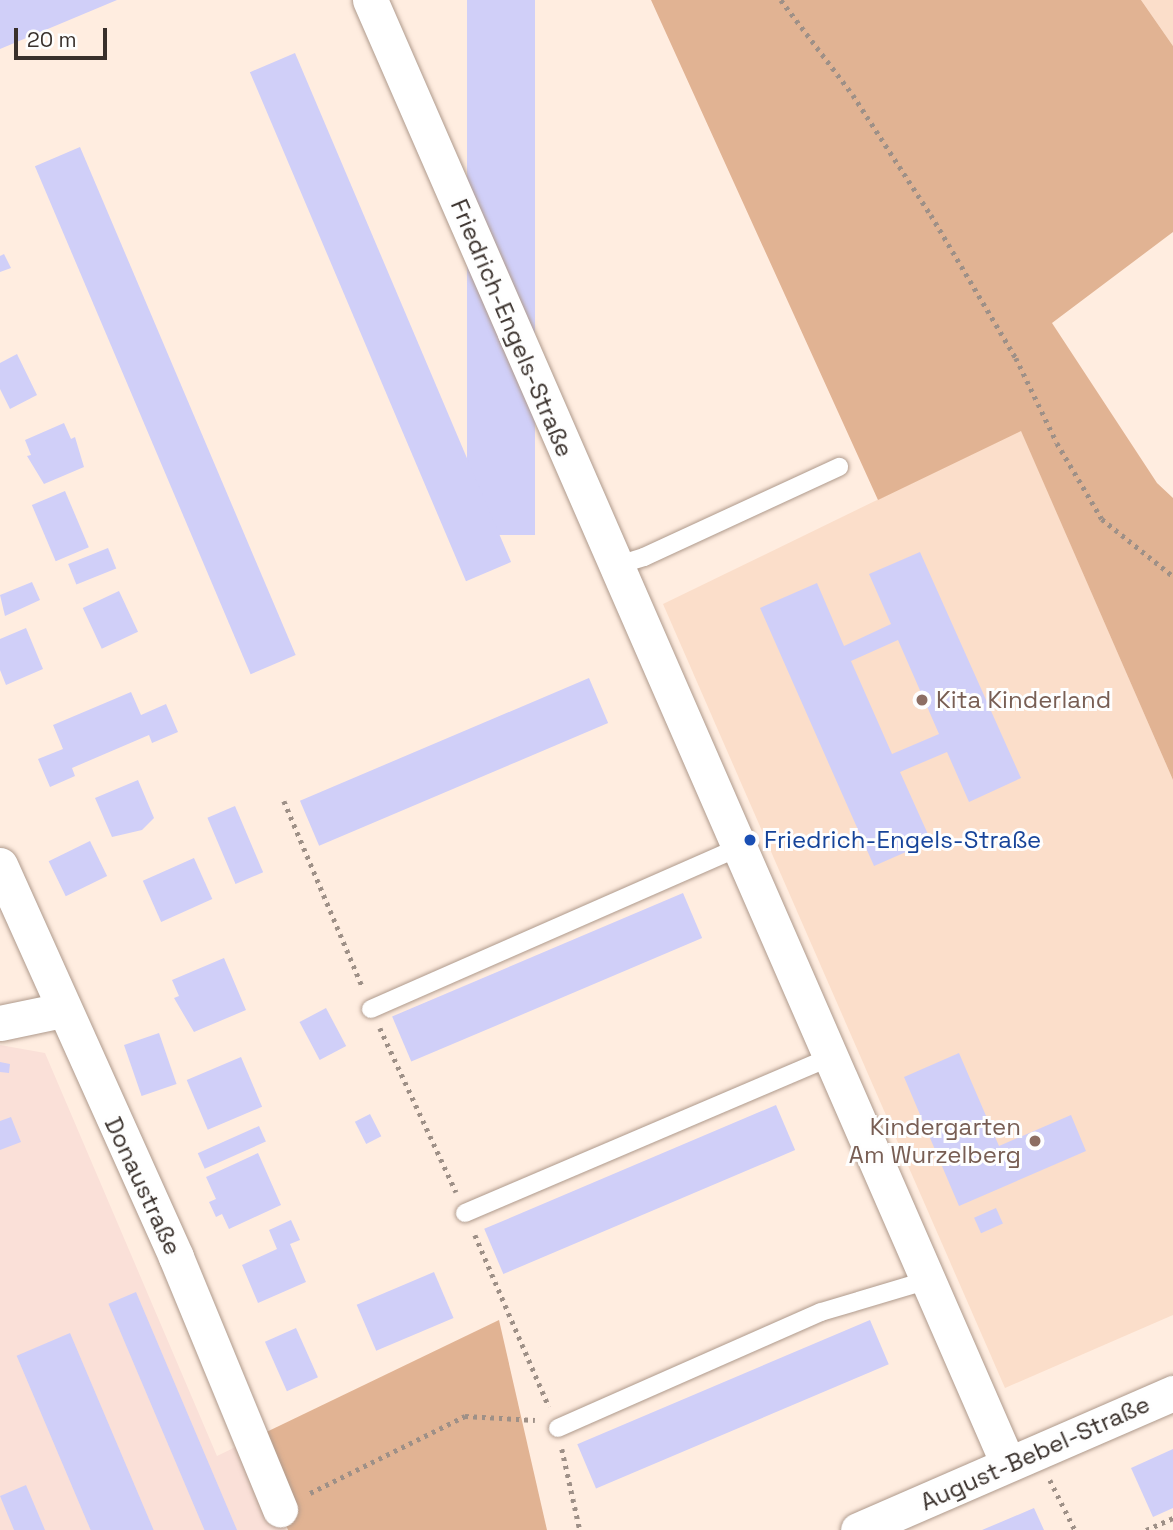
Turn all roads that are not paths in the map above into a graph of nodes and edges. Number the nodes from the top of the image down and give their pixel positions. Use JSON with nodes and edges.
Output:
{"nodes":[{"id":1,"x":370,"y":0,"type":"edge"},
{"id":2,"x":839,"y":467,"type":"dead end"},
{"id":3,"x":615,"y":566,"type":"junction"},
{"id":4,"x":737,"y":848,"type":"junction"},
{"id":5,"x":0,"y":865,"type":"edge"},
{"id":6,"x":371,"y":1009,"type":"road end"},
{"id":7,"x":62,"y":1010,"type":"junction"},
{"id":8,"x":0,"y":1023,"type":"edge"},
{"id":9,"x":831,"y":1057,"type":"junction"},
{"id":10,"x":465,"y":1213,"type":"road end"},
{"id":11,"x":925,"y":1281,"type":"junction"},
{"id":12,"x":1173,"y":1392,"type":"edge"},
{"id":13,"x":558,"y":1428,"type":"road end"},
{"id":14,"x":1008,"y":1464,"type":"junction"},
{"id":15,"x":280,"y":1509,"type":"road end"},
{"id":16,"x":858,"y":1530,"type":"edge"}],
"edges":[{"from":1,"to":3,"type":"street","name":"Friedrich-Engels-Straße"},
{"from":2,"to":3,"type":"lane"},
{"from":3,"to":4,"type":"street","name":"Friedrich-Engels-Straße"},
{"from":4,"to":6,"type":"lane"},
{"from":4,"to":9,"type":"street","name":"Friedrich-Engels-Straße"},
{"from":5,"to":7,"type":"street","name":"Donaustraße"},
{"from":7,"to":8,"type":"street"},
{"from":7,"to":15,"type":"street","name":"Donaustraße"},
{"from":9,"to":10,"type":"lane"},
{"from":9,"to":11,"type":"street","name":"Friedrich-Engels-Straße"},
{"from":11,"to":13,"type":"lane"},
{"from":11,"to":14,"type":"street","name":"Friedrich-Engels-Straße"},
{"from":12,"to":14,"type":"street","name":"August-Bebel-Straße"},
{"from":14,"to":16,"type":"street","name":"August-Bebel-Straße"}]}
